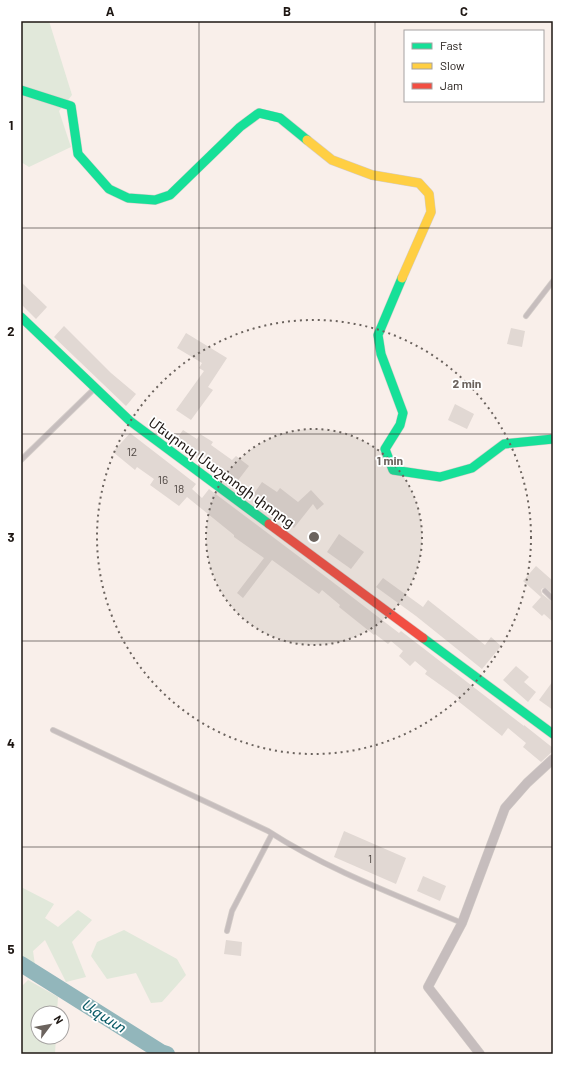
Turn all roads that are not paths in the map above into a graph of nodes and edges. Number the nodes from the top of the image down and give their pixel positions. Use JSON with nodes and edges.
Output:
{"nodes":[{"id":1,"x":21,"y":90,"type":"edge"},
{"id":2,"x":553,"y":281,"type":"edge"},
{"id":3,"x":526,"y":316,"type":"dead end"},
{"id":4,"x":21,"y":317,"type":"edge"},
{"id":5,"x":96,"y":388,"type":"junction"},
{"id":6,"x":553,"y":438,"type":"edge"},
{"id":7,"x":21,"y":460,"type":"edge"},
{"id":8,"x":545,"y":591,"type":"dead end"},
{"id":9,"x":553,"y":599,"type":"edge"},
{"id":10,"x":53,"y":730,"type":"dead end"},
{"id":11,"x":553,"y":734,"type":"edge"},
{"id":12,"x":553,"y":759,"type":"edge"},
{"id":13,"x":272,"y":834,"type":"junction"},
{"id":14,"x":462,"y":923,"type":"junction"},
{"id":15,"x":227,"y":931,"type":"dead end"},
{"id":16,"x":480,"y":1054,"type":"edge"}],
"edges":[{"from":1,"to":6,"type":"street"},
{"from":2,"to":3,"type":"lane"},
{"from":4,"to":5,"type":"street","name":"Մեսրոպ Մաշտոցի փողոց"},
{"from":5,"to":7,"type":"lane"},
{"from":5,"to":11,"type":"street","name":"Մեսրոպ Մաշտոցի փողոց"},
{"from":8,"to":9,"type":"lane"},
{"from":10,"to":13,"type":"lane"},
{"from":12,"to":14,"type":"street"},
{"from":13,"to":14,"type":"lane"},
{"from":13,"to":15,"type":"lane"},
{"from":14,"to":16,"type":"street"}]}
